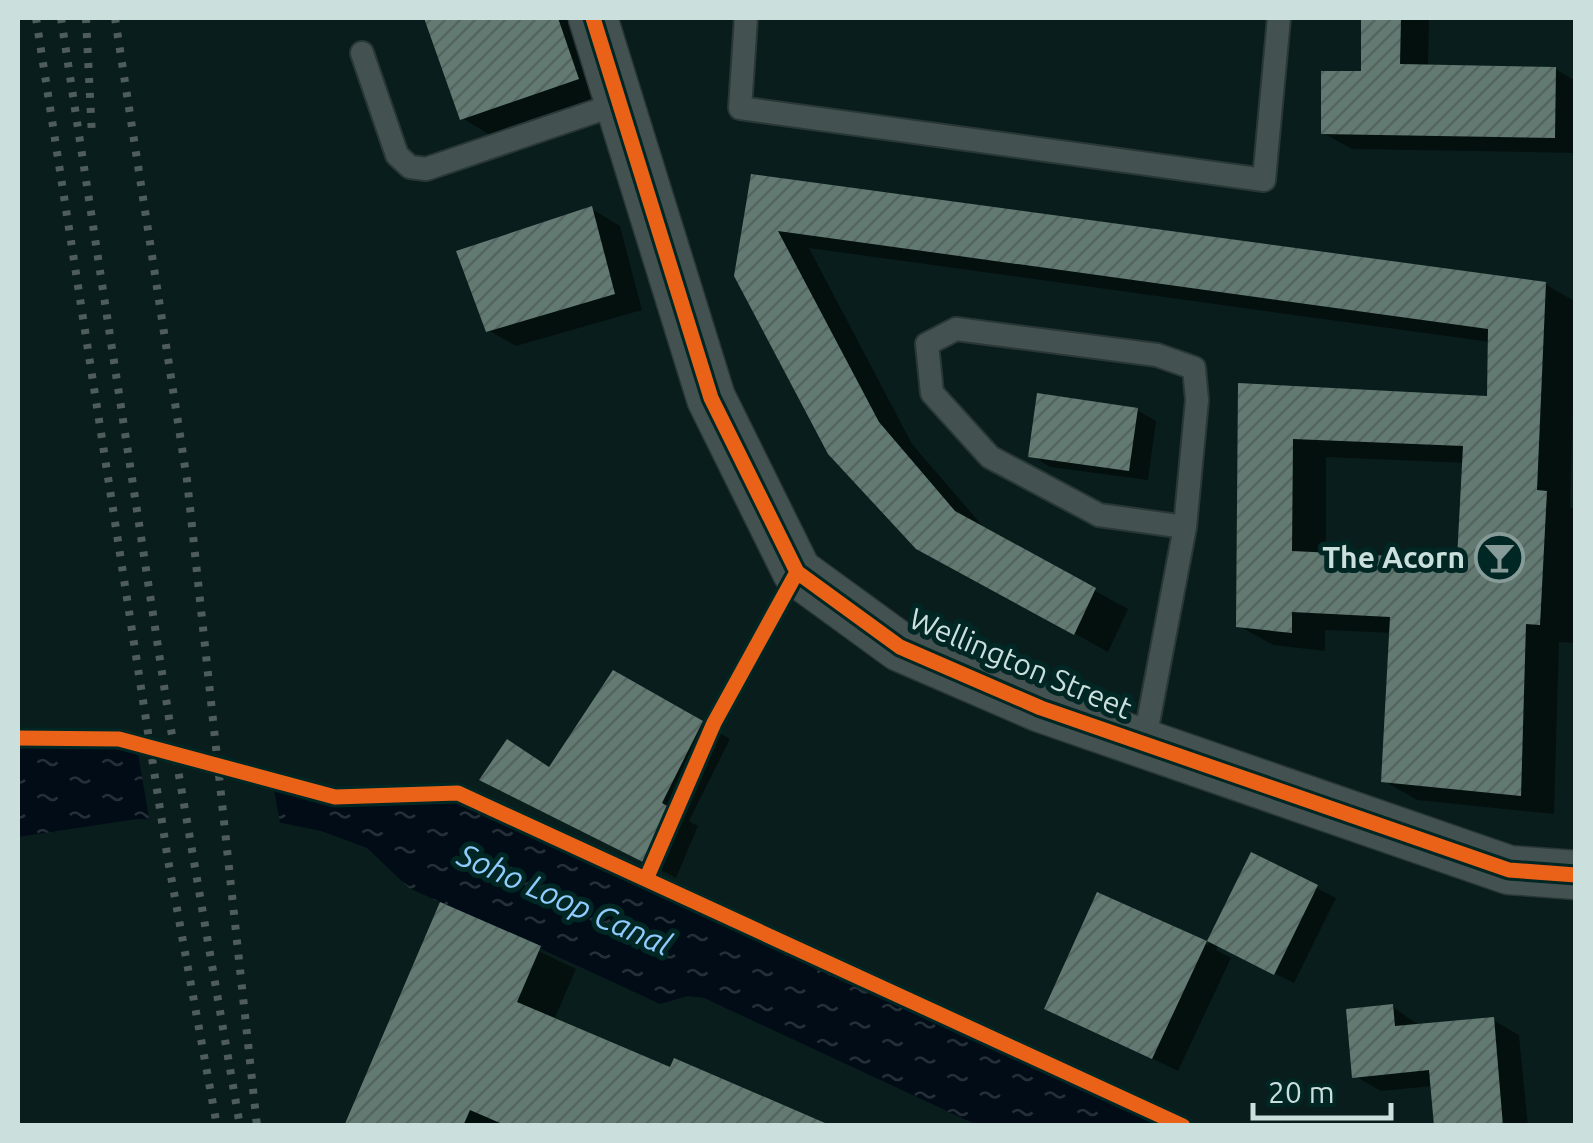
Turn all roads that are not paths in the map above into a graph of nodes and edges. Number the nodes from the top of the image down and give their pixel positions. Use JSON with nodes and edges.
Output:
{"nodes":[{"id":1,"x":593,"y":18,"type":"edge"},
{"id":2,"x":746,"y":18,"type":"edge"},
{"id":3,"x":1279,"y":18,"type":"edge"},
{"id":4,"x":362,"y":54,"type":"dead end"},
{"id":5,"x":620,"y":103,"type":"junction"},
{"id":6,"x":1186,"y":527,"type":"junction"},
{"id":7,"x":1144,"y":744,"type":"junction"},
{"id":8,"x":1576,"y":874,"type":"edge"}],
"edges":[{"from":1,"to":5,"type":"street","name":"Wellington Street"},
{"from":2,"to":3,"type":"lane"},
{"from":4,"to":5,"type":"lane"},
{"from":5,"to":7,"type":"street","name":"Wellington Street"},
{"from":6,"to":6,"type":"lane"},
{"from":6,"to":7,"type":"lane"},
{"from":7,"to":8,"type":"street","name":"Wellington Street"}]}
